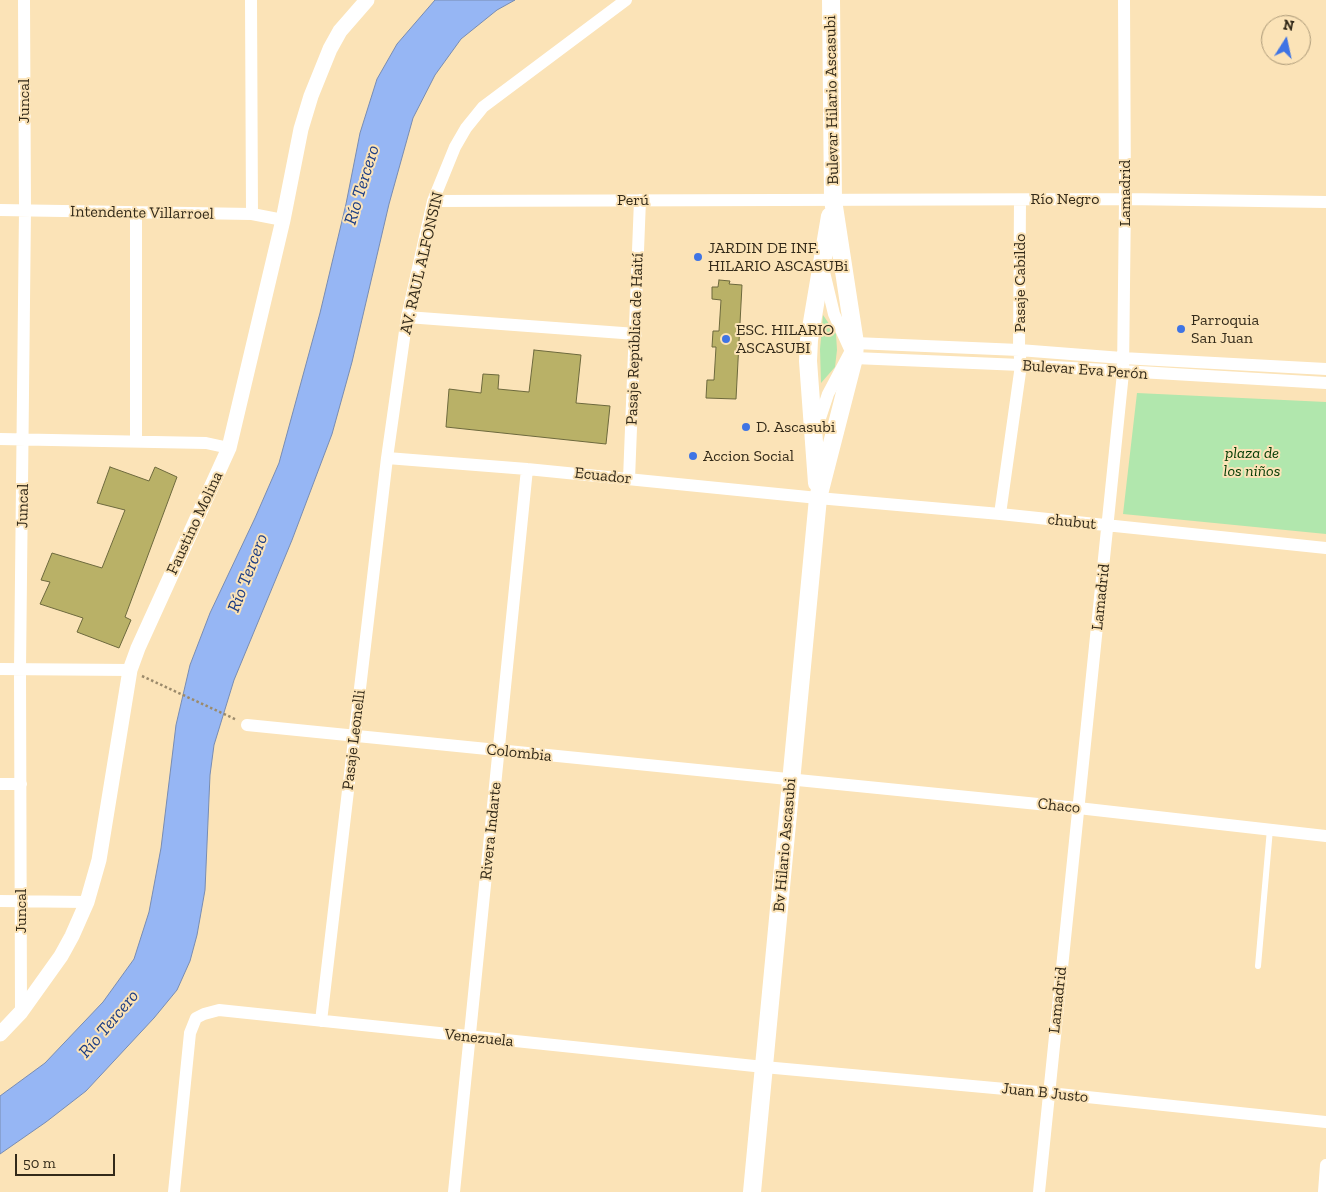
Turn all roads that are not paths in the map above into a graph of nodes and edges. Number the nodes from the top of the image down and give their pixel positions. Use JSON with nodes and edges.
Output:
{"nodes":[{"id":1,"x":24,"y":0,"type":"edge"},
{"id":2,"x":251,"y":0,"type":"edge"},
{"id":3,"x":367,"y":0,"type":"edge"},
{"id":4,"x":626,"y":0,"type":"edge"},
{"id":5,"x":831,"y":0,"type":"edge"},
{"id":6,"x":1124,"y":0,"type":"edge"},
{"id":7,"x":1126,"y":199,"type":"junction"},
{"id":8,"x":640,"y":200,"type":"junction"},
{"id":9,"x":833,"y":200,"type":"junction"},
{"id":10,"x":1020,"y":200,"type":"junction"},
{"id":11,"x":433,"y":201,"type":"junction"},
{"id":12,"x":1326,"y":202,"type":"edge"},
{"id":13,"x":0,"y":210,"type":"edge"},
{"id":14,"x":25,"y":210,"type":"junction"},
{"id":15,"x":136,"y":213,"type":"junction"},
{"id":16,"x":252,"y":214,"type":"junction"},
{"id":17,"x":283,"y":220,"type":"junction"},
{"id":18,"x":822,"y":263,"type":"junction"},
{"id":19,"x":407,"y":317,"type":"junction"},
{"id":20,"x":636,"y":334,"type":"junction"},
{"id":21,"x":1019,"y":350,"type":"junction"},
{"id":22,"x":853,"y":351,"type":"junction"},
{"id":23,"x":1122,"y":358,"type":"junction"},
{"id":24,"x":1021,"y":365,"type":"junction"},
{"id":25,"x":1326,"y":369,"type":"edge"},
{"id":26,"x":1123,"y":373,"type":"junction"},
{"id":27,"x":1326,"y":383,"type":"edge"},
{"id":28,"x":813,"y":437,"type":"junction"},
{"id":29,"x":0,"y":439,"type":"edge"},
{"id":30,"x":24,"y":439,"type":"junction"},
{"id":31,"x":136,"y":441,"type":"junction"},
{"id":32,"x":229,"y":448,"type":"junction"},
{"id":33,"x":387,"y":458,"type":"junction"},
{"id":34,"x":528,"y":469,"type":"junction"},
{"id":35,"x":629,"y":479,"type":"junction"},
{"id":36,"x":818,"y":498,"type":"junction"},
{"id":37,"x":1000,"y":514,"type":"junction"},
{"id":38,"x":1108,"y":525,"type":"junction"},
{"id":39,"x":1326,"y":548,"type":"edge"},
{"id":40,"x":0,"y":669,"type":"edge"},
{"id":41,"x":20,"y":669,"type":"junction"},
{"id":42,"x":130,"y":670,"type":"junction"},
{"id":43,"x":248,"y":725,"type":"road end"},
{"id":44,"x":354,"y":736,"type":"junction"},
{"id":45,"x":499,"y":751,"type":"junction"},
{"id":46,"x":791,"y":780,"type":"junction"},
{"id":47,"x":0,"y":784,"type":"edge"},
{"id":48,"x":21,"y":784,"type":"junction"},
{"id":49,"x":1078,"y":808,"type":"junction"},
{"id":50,"x":1270,"y":829,"type":"junction"},
{"id":51,"x":1326,"y":836,"type":"edge"},
{"id":52,"x":0,"y":901,"type":"edge"},
{"id":53,"x":21,"y":901,"type":"junction"},
{"id":54,"x":87,"y":902,"type":"junction"},
{"id":55,"x":1258,"y":966,"type":"dead end"},
{"id":56,"x":11,"y":1018,"type":"edge"},
{"id":57,"x":321,"y":1021,"type":"junction"},
{"id":58,"x":0,"y":1034,"type":"edge"},
{"id":59,"x":470,"y":1036,"type":"junction"},
{"id":60,"x":764,"y":1067,"type":"junction"},
{"id":61,"x":1049,"y":1093,"type":"junction"},
{"id":62,"x":1326,"y":1122,"type":"edge"},
{"id":63,"x":1326,"y":1165,"type":"edge"},
{"id":64,"x":174,"y":1192,"type":"edge"},
{"id":65,"x":454,"y":1192,"type":"edge"},
{"id":66,"x":752,"y":1192,"type":"edge"},
{"id":67,"x":1038,"y":1192,"type":"edge"},
{"id":68,"x":1324,"y":1192,"type":"edge"}],
"edges":[{"from":1,"to":14,"type":"street","name":"Juncal"},
{"from":2,"to":16,"type":"street"},
{"from":3,"to":17,"type":"street","name":"Faustino Molina"},
{"from":4,"to":11,"type":"street","name":"AV. RAUL ALFONSIN"},
{"from":5,"to":9,"type":"main road","name":"Bulevar Hilario Ascasubi"},
{"from":6,"to":7,"type":"street","name":"Lamadrid"},
{"from":7,"to":10,"type":"street","name":"Río Negro"},
{"from":7,"to":12,"type":"street","name":"Río Negro"},
{"from":7,"to":23,"type":"street","name":"Lamadrid"},
{"from":8,"to":9,"type":"street","name":"Perú"},
{"from":8,"to":11,"type":"street","name":"Perú"},
{"from":8,"to":20,"type":"street","name":"Pasaje República de Haití"},
{"from":9,"to":10,"type":"street","name":"Río Negro"},
{"from":9,"to":18,"type":"main road","name":"Bulevar Hilario Ascasubi"},
{"from":9,"to":22,"type":"main road","name":"Bulevar Hilario Ascasubi"},
{"from":10,"to":21,"type":"street","name":"Pasaje Cabildo"},
{"from":11,"to":19,"type":"street","name":"AV. RAUL ALFONSIN"},
{"from":13,"to":14,"type":"street","name":"Intendente Villarroel"},
{"from":14,"to":15,"type":"street","name":"Intendente Villarroel"},
{"from":14,"to":30,"type":"street","name":"Juncal"},
{"from":15,"to":16,"type":"street","name":"Intendente Villarroel"},
{"from":15,"to":31,"type":"street"},
{"from":16,"to":17,"type":"street","name":"Intendente Villarroel"},
{"from":17,"to":32,"type":"street","name":"Faustino Molina"},
{"from":18,"to":22,"type":"street"},
{"from":18,"to":28,"type":"main road","name":"Bulevar Hilario Ascasubi"},
{"from":19,"to":20,"type":"street"},
{"from":19,"to":33,"type":"street","name":"AV. RAUL ALFONSIN"},
{"from":20,"to":35,"type":"street","name":"Pasaje República de Haití"},
{"from":21,"to":22,"type":"street","name":"Bulevar Eva Perón"},
{"from":21,"to":23,"type":"street","name":"Bulevar Eva Perón"},
{"from":21,"to":24,"type":"street","name":"Pasaje Cabildo"},
{"from":22,"to":24,"type":"street","name":"Bulevar Eva Perón"},
{"from":22,"to":28,"type":"street"},
{"from":22,"to":36,"type":"main road","name":"Bulevar Hilario Ascasubi"},
{"from":23,"to":25,"type":"street","name":"Bulevar Eva Perón"},
{"from":23,"to":26,"type":"street","name":"Lamadrid"},
{"from":24,"to":26,"type":"street","name":"Bulevar Eva Perón"},
{"from":24,"to":37,"type":"street","name":"Pasaje Cabildo"},
{"from":26,"to":27,"type":"street","name":"Bulevar Eva Perón"},
{"from":26,"to":38,"type":"street","name":"Lamadrid"},
{"from":28,"to":36,"type":"main road","name":"Bulevar Hilario Ascasubi"},
{"from":29,"to":30,"type":"street"},
{"from":30,"to":31,"type":"street"},
{"from":30,"to":41,"type":"street","name":"Juncal"},
{"from":31,"to":32,"type":"street"},
{"from":32,"to":42,"type":"street","name":"Faustino Molina"},
{"from":33,"to":34,"type":"street","name":"Ecuador"},
{"from":33,"to":44,"type":"street","name":"Pasaje Leonelli"},
{"from":34,"to":35,"type":"street","name":"Ecuador"},
{"from":34,"to":45,"type":"street","name":"Rivera Indarte"},
{"from":35,"to":36,"type":"street","name":"Ecuador"},
{"from":36,"to":37,"type":"street","name":"chubut"},
{"from":36,"to":46,"type":"main road","name":"Bv Hilario Ascasubi"},
{"from":37,"to":38,"type":"street","name":"chubut"},
{"from":38,"to":39,"type":"street","name":"chubut"},
{"from":38,"to":49,"type":"street","name":"Lamadrid"},
{"from":40,"to":41,"type":"street"},
{"from":41,"to":42,"type":"street"},
{"from":41,"to":48,"type":"street","name":"Juncal"},
{"from":42,"to":54,"type":"street","name":"Faustino Molina"},
{"from":43,"to":44,"type":"street","name":"Colombia"},
{"from":44,"to":45,"type":"street","name":"Colombia"},
{"from":44,"to":57,"type":"street","name":"Pasaje Leonelli"},
{"from":45,"to":46,"type":"street","name":"Colombia"},
{"from":45,"to":59,"type":"street","name":"Rivera Indarte"},
{"from":46,"to":49,"type":"street","name":"Chaco"},
{"from":46,"to":60,"type":"main road","name":"Bv Hilario Ascasubi"},
{"from":47,"to":48,"type":"street"},
{"from":48,"to":53,"type":"street","name":"Juncal"},
{"from":49,"to":50,"type":"street","name":"Chaco"},
{"from":49,"to":61,"type":"street","name":"Lamadrid"},
{"from":50,"to":51,"type":"street","name":"Chaco"},
{"from":50,"to":55,"type":"lane"},
{"from":52,"to":53,"type":"street"},
{"from":53,"to":54,"type":"street"},
{"from":53,"to":56,"type":"street","name":"Juncal"},
{"from":54,"to":56,"type":"street","name":"Faustino Molina"},
{"from":56,"to":58,"type":"street","name":"Faustino Molina"},
{"from":57,"to":59,"type":"street","name":"Venezuela"},
{"from":57,"to":64,"type":"street","name":"Venezuela"},
{"from":59,"to":60,"type":"street","name":"Venezuela"},
{"from":59,"to":65,"type":"street","name":"Rivera Indarte"},
{"from":60,"to":61,"type":"street","name":"Juan B Justo"},
{"from":60,"to":66,"type":"main road","name":"Bv Hilario Ascasubi"},
{"from":61,"to":62,"type":"street","name":"Juan B Justo"},
{"from":61,"to":67,"type":"street","name":"Lamadrid"},
{"from":63,"to":68,"type":"street"}]}
